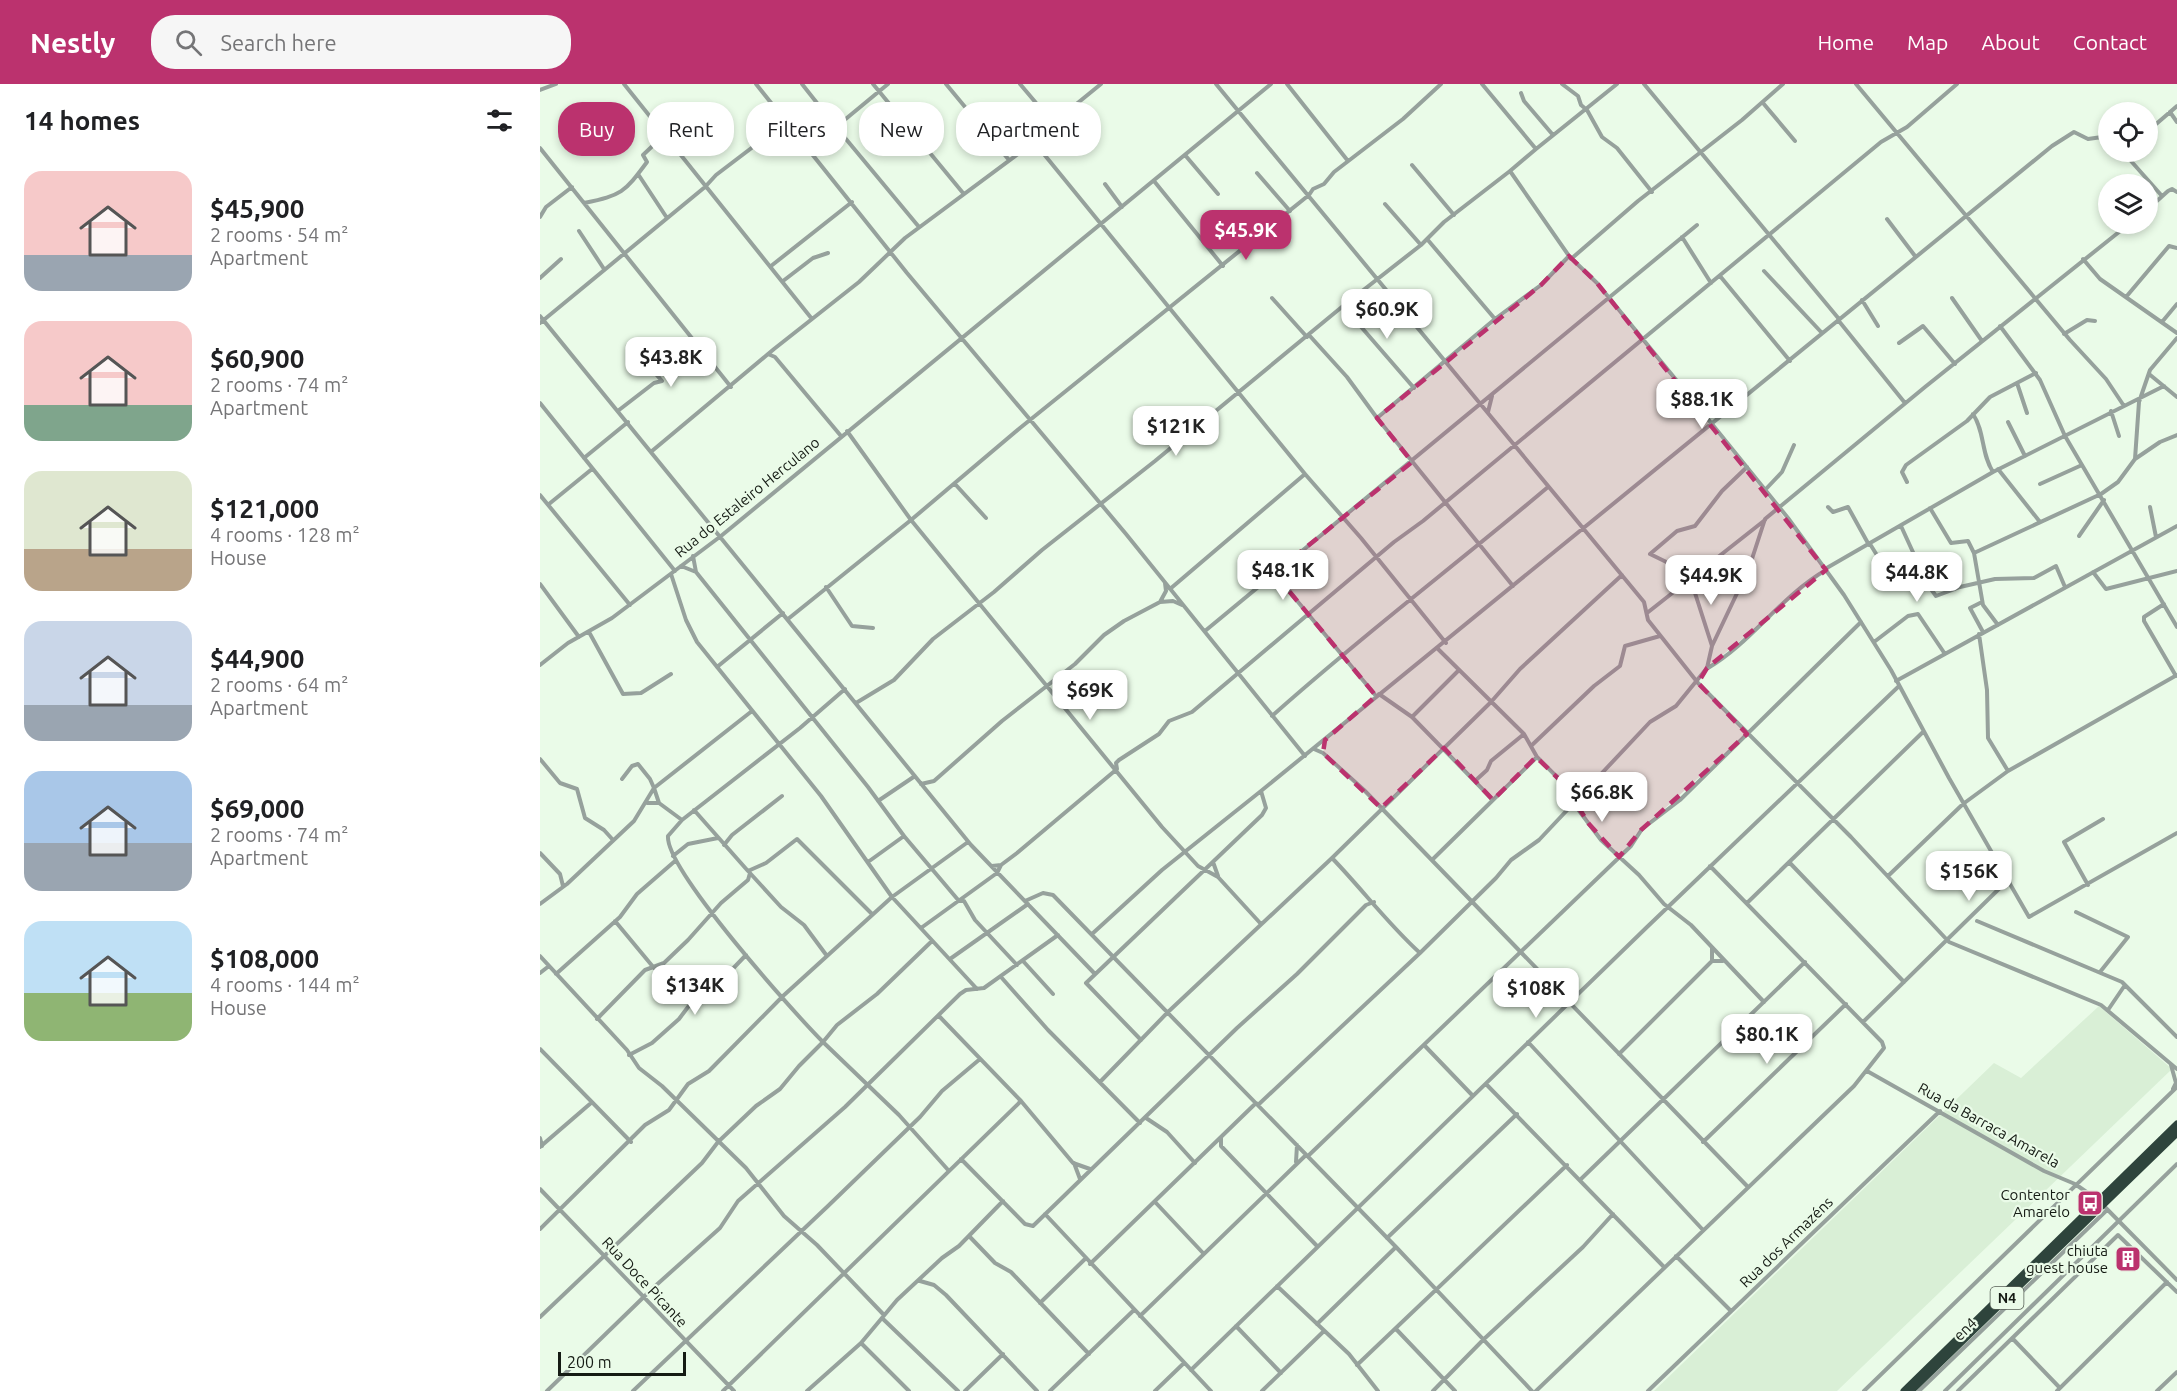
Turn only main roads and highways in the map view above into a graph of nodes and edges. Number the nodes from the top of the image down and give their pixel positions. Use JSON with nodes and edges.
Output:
{"nodes":[{"id":1,"x":2177,"y":1124,"type":"edge"},
{"id":2,"x":2177,"y":1132,"type":"edge"},
{"id":3,"x":2103,"y":1205,"type":"junction"},
{"id":4,"x":1904,"y":1391,"type":"edge"},
{"id":5,"x":1911,"y":1391,"type":"edge"}],
"edges":[{"from":1,"to":3,"type":"highway","number":"N4"},
{"from":2,"to":3,"type":"highway","number":"N4"},
{"from":3,"to":4,"type":"highway","number":"N4"},
{"from":3,"to":5,"type":"highway","number":"N4"}]}
